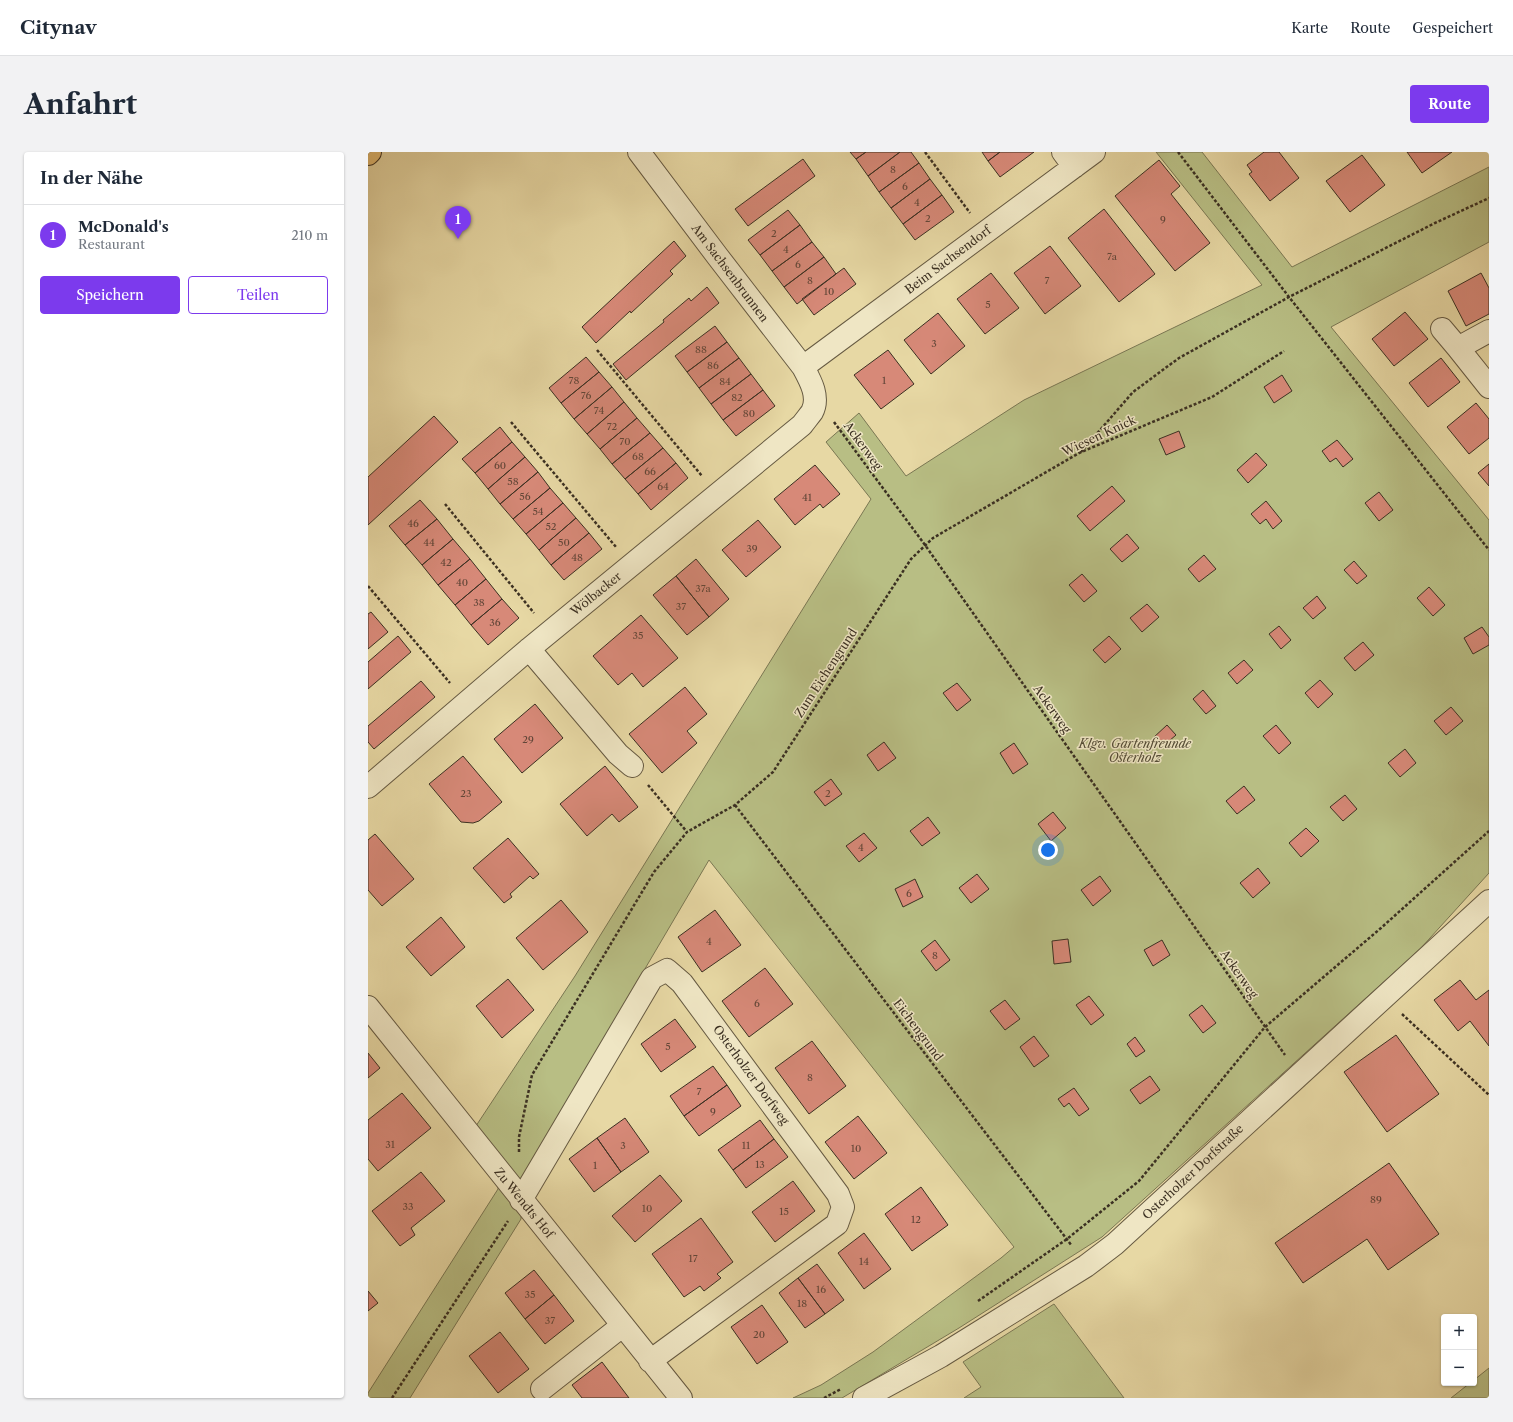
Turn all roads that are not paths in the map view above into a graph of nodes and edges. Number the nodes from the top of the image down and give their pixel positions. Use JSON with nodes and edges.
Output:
{"nodes":[{"id":1,"x":370,"y":152,"type":"edge"},
{"id":2,"x":639,"y":152,"type":"edge"},
{"id":3,"x":1094,"y":152,"type":"edge"},
{"id":4,"x":368,"y":154,"type":"edge"},
{"id":5,"x":1068,"y":159,"type":"edge"},
{"id":6,"x":1442,"y":329,"type":"dead end"},
{"id":7,"x":1489,"y":331,"type":"edge"},
{"id":8,"x":1458,"y":348,"type":"junction"},
{"id":9,"x":803,"y":367,"type":"junction"},
{"id":10,"x":1489,"y":387,"type":"edge"},
{"id":11,"x":815,"y":396,"type":"joint"},
{"id":12,"x":529,"y":649,"type":"junction"},
{"id":13,"x":632,"y":766,"type":"road end"},
{"id":14,"x":368,"y":787,"type":"edge"},
{"id":15,"x":1489,"y":902,"type":"edge"},
{"id":16,"x":368,"y":1007,"type":"edge"},
{"id":17,"x":521,"y":1200,"type":"junction"},
{"id":18,"x":622,"y":1326,"type":"junction"},
{"id":19,"x":650,"y":1361,"type":"junction"},
{"id":20,"x":542,"y":1389,"type":"dead end"},
{"id":21,"x":681,"y":1398,"type":"edge"},
{"id":22,"x":864,"y":1398,"type":"edge"}],
"edges":[{"from":1,"to":4,"type":"main road"},
{"from":2,"to":9,"type":"street","name":"Am Sachsenbrunnen"},
{"from":3,"to":5,"type":"street","name":"Beim Sachsendorf"},
{"from":5,"to":9,"type":"street","name":"Beim Sachsendorf"},
{"from":6,"to":8,"type":"street"},
{"from":7,"to":8,"type":"street"},
{"from":8,"to":10,"type":"street"},
{"from":9,"to":11,"type":"street","name":"Am Sachsenbrunnen"},
{"from":11,"to":12,"type":"street","name":"Wölbacker"},
{"from":12,"to":13,"type":"street"},
{"from":12,"to":14,"type":"street","name":"Wölbacker"},
{"from":15,"to":22,"type":"street","name":"Osterholzer Dorfstraße"},
{"from":16,"to":17,"type":"street","name":"Zu Wendts Hof"},
{"from":17,"to":18,"type":"street","name":"Zu Wendts Hof"},
{"from":17,"to":19,"type":"street","name":"Osterholzer Dorfweg"},
{"from":18,"to":19,"type":"street","name":"Zu Wendts Hof"},
{"from":18,"to":20,"type":"street"},
{"from":19,"to":21,"type":"street","name":"Zu Wendts Hof"}]}
